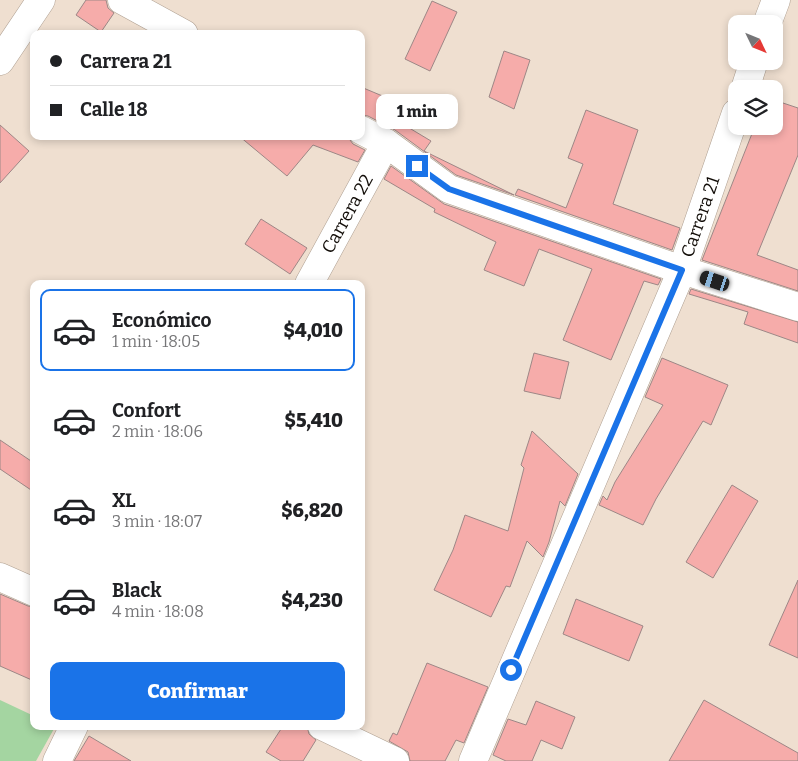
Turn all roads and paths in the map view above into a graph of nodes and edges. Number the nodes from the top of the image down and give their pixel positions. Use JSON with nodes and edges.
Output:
{"nodes":[{"id":1,"x":41,"y":0,"type":"edge"},
{"id":2,"x":122,"y":0,"type":"edge"},
{"id":3,"x":776,"y":0,"type":"edge"},
{"id":4,"x":770,"y":15,"type":"edge"},
{"id":5,"x":177,"y":30,"type":"edge"},
{"id":6,"x":0,"y":61,"type":"edge"},
{"id":7,"x":365,"y":132,"type":"edge"},
{"id":8,"x":728,"y":135,"type":"edge"},
{"id":9,"x":386,"y":144,"type":"junction"},
{"id":10,"x":682,"y":270,"type":"junction"},
{"id":11,"x":311,"y":280,"type":"edge"},
{"id":12,"x":798,"y":307,"type":"edge"},
{"id":13,"x":0,"y":577,"type":"edge"},
{"id":14,"x":30,"y":590,"type":"edge"},
{"id":15,"x":72,"y":730,"type":"edge"},
{"id":16,"x":330,"y":730,"type":"edge"},
{"id":17,"x":57,"y":761,"type":"edge"},
{"id":18,"x":395,"y":761,"type":"edge"},
{"id":19,"x":472,"y":761,"type":"edge"}],
"edges":[{"from":1,"to":6,"type":"street"},
{"from":2,"to":5,"type":"street"},
{"from":3,"to":4,"type":"street"},
{"from":7,"to":9,"type":"street"},
{"from":8,"to":10,"type":"street","name":"Carrera 21"},
{"from":9,"to":10,"type":"street"},
{"from":9,"to":11,"type":"street","name":"Carrera 22"},
{"from":10,"to":12,"type":"street"},
{"from":10,"to":19,"type":"street","name":"Carrera 21"},
{"from":13,"to":14,"type":"street"},
{"from":15,"to":17,"type":"street"},
{"from":16,"to":18,"type":"street"}]}
